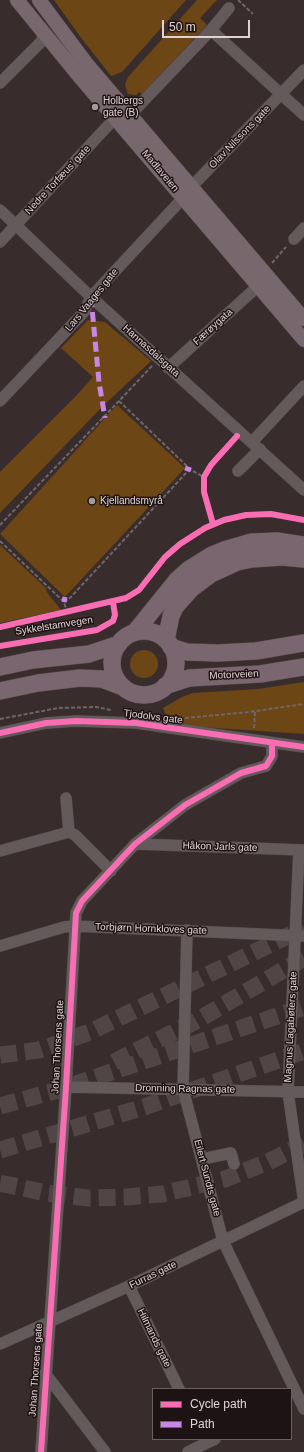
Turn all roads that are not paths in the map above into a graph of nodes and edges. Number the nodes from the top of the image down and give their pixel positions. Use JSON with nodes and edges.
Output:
{"nodes":[{"id":1,"x":17,"y":0,"type":"edge"},
{"id":2,"x":39,"y":0,"type":"edge"},
{"id":3,"x":229,"y":8,"type":"dead end"},
{"id":4,"x":211,"y":30,"type":"junction"},
{"id":5,"x":43,"y":32,"type":"junction"},
{"id":6,"x":304,"y":70,"type":"edge"},
{"id":7,"x":0,"y":83,"type":"edge"},
{"id":8,"x":282,"y":94,"type":"junction"},
{"id":9,"x":130,"y":115,"type":"junction"},
{"id":10,"x":304,"y":115,"type":"edge"},
{"id":11,"x":115,"y":118,"type":"junction"},
{"id":12,"x":197,"y":181,"type":"dead end"},
{"id":13,"x":179,"y":203,"type":"junction"},
{"id":14,"x":0,"y":210,"type":"edge"},
{"id":15,"x":16,"y":226,"type":"junction"},
{"id":16,"x":304,"y":228,"type":"edge"},
{"id":17,"x":294,"y":239,"type":"road end"},
{"id":18,"x":0,"y":242,"type":"edge"},
{"id":19,"x":258,"y":286,"type":"junction"},
{"id":20,"x":91,"y":297,"type":"junction"},
{"id":21,"x":304,"y":319,"type":"edge"},
{"id":22,"x":304,"y":340,"type":"edge"},
{"id":23,"x":168,"y":368,"type":"junction"},
{"id":24,"x":304,"y":386,"type":"edge"},
{"id":25,"x":0,"y":401,"type":"edge"},
{"id":26,"x":256,"y":445,"type":"junction"},
{"id":27,"x":238,"y":471,"type":"dead end"},
{"id":28,"x":304,"y":490,"type":"edge"},
{"id":29,"x":304,"y":545,"type":"edge"},
{"id":30,"x":304,"y":559,"type":"edge"},
{"id":31,"x":135,"y":632,"type":"junction"},
{"id":32,"x":169,"y":643,"type":"junction"},
{"id":33,"x":304,"y":643,"type":"edge"},
{"id":34,"x":119,"y":644,"type":"junction"},
{"id":35,"x":0,"y":667,"type":"edge"},
{"id":36,"x":304,"y":667,"type":"edge"},
{"id":37,"x":123,"y":686,"type":"junction"},
{"id":38,"x":165,"y":686,"type":"junction"},
{"id":39,"x":0,"y":691,"type":"edge"},
{"id":40,"x":0,"y":733,"type":"edge"},
{"id":41,"x":272,"y":743,"type":"junction"},
{"id":42,"x":304,"y":747,"type":"edge"},
{"id":43,"x":66,"y":798,"type":"dead end"},
{"id":44,"x":69,"y":832,"type":"junction"},
{"id":45,"x":135,"y":844,"type":"junction"},
{"id":46,"x":302,"y":850,"type":"edge"},
{"id":47,"x":0,"y":851,"type":"edge"},
{"id":48,"x":111,"y":871,"type":"junction"},
{"id":49,"x":74,"y":926,"type":"junction"},
{"id":50,"x":187,"y":930,"type":"junction"},
{"id":51,"x":300,"y":936,"type":"edge"},
{"id":52,"x":0,"y":946,"type":"edge"},
{"id":53,"x":66,"y":1087,"type":"junction"},
{"id":54,"x":183,"y":1089,"type":"junction"},
{"id":55,"x":288,"y":1092,"type":"junction"},
{"id":56,"x":304,"y":1092,"type":"edge"},
{"id":57,"x":202,"y":1159,"type":"junction"},
{"id":58,"x":234,"y":1164,"type":"dead end"},
{"id":59,"x":304,"y":1202,"type":"edge"},
{"id":60,"x":223,"y":1241,"type":"junction"},
{"id":61,"x":130,"y":1286,"type":"junction"},
{"id":62,"x":49,"y":1324,"type":"junction"},
{"id":63,"x":0,"y":1344,"type":"edge"},
{"id":64,"x":45,"y":1374,"type":"junction"},
{"id":65,"x":179,"y":1388,"type":"edge"},
{"id":66,"x":298,"y":1399,"type":"edge"},
{"id":67,"x":304,"y":1409,"type":"edge"},
{"id":68,"x":208,"y":1443,"type":"edge"},
{"id":69,"x":41,"y":1452,"type":"edge"},
{"id":70,"x":105,"y":1452,"type":"edge"},
{"id":71,"x":188,"y":1452,"type":"edge"}],
"edges":[{"from":1,"to":5,"type":"main road","name":"Madlaveien"},
{"from":2,"to":9,"type":"main road","name":"Madlaveien"},
{"from":3,"to":4,"type":"street"},
{"from":4,"to":8,"type":"street"},
{"from":4,"to":9,"type":"street"},
{"from":5,"to":7,"type":"street"},
{"from":5,"to":11,"type":"main road","name":"Madlaveien"},
{"from":6,"to":8,"type":"street","name":"Olav Nilssons gate"},
{"from":8,"to":10,"type":"street"},
{"from":8,"to":12,"type":"street","name":"Olav Nilssons gate"},
{"from":9,"to":21,"type":"main road","name":"Madlaveien"},
{"from":11,"to":13,"type":"main road","name":"Madlaveien"},
{"from":11,"to":15,"type":"street","name":"Nedre Torfæus' gate"},
{"from":13,"to":19,"type":"main road","name":"Madlaveien"},
{"from":13,"to":20,"type":"street","name":"Lars Vaages gate"},
{"from":14,"to":15,"type":"street","name":"Hannasdalsgata"},
{"from":15,"to":18,"type":"street","name":"Nedre Torfæus' gate"},
{"from":15,"to":20,"type":"street","name":"Hannasdalsgata"},
{"from":16,"to":17,"type":"street"},
{"from":19,"to":22,"type":"main road","name":"Madlaveien"},
{"from":19,"to":23,"type":"street","name":"Færøygata"},
{"from":20,"to":23,"type":"street","name":"Hannasdalsgata"},
{"from":20,"to":25,"type":"street","name":"Lars Vaages gate"},
{"from":23,"to":26,"type":"street","name":"Hannasdalsgata"},
{"from":24,"to":26,"type":"street"},
{"from":26,"to":27,"type":"street"},
{"from":26,"to":28,"type":"street","name":"Hannasdalsgata"},
{"from":29,"to":31,"type":"highway"},
{"from":30,"to":32,"type":"highway"},
{"from":31,"to":32,"type":"highway"},
{"from":31,"to":34,"type":"highway"},
{"from":32,"to":33,"type":"highway"},
{"from":32,"to":38,"type":"highway"},
{"from":34,"to":35,"type":"highway"},
{"from":34,"to":37,"type":"highway"},
{"from":36,"to":38,"type":"highway","name":"Motorveien"},
{"from":37,"to":38,"type":"highway"},
{"from":37,"to":39,"type":"highway"},
{"from":40,"to":41,"type":"street","name":"Tjodolvs gate"},
{"from":41,"to":42,"type":"street","name":"Tjodolvs gate"},
{"from":41,"to":45,"type":"street","name":"Johan Thorsens gate"},
{"from":43,"to":44,"type":"street"},
{"from":44,"to":47,"type":"street"},
{"from":44,"to":48,"type":"street"},
{"from":45,"to":46,"type":"street","name":"Håkon Jarls gate"},
{"from":45,"to":48,"type":"street","name":"Johan Thorsens gate"},
{"from":46,"to":51,"type":"street","name":"Magnus Lagabøters gate"},
{"from":48,"to":49,"type":"street","name":"Johan Thorsens gate"},
{"from":49,"to":50,"type":"street","name":"Torbjørn Hornkloves gate"},
{"from":49,"to":52,"type":"street","name":"Torbjørn Hornkloves gate"},
{"from":49,"to":53,"type":"street","name":"Johan Thorsens gate"},
{"from":50,"to":51,"type":"street","name":"Torbjørn Hornkloves gate"},
{"from":50,"to":54,"type":"street","name":"Eilert Sundts gate"},
{"from":51,"to":55,"type":"street","name":"Magnus Lagabøters gate"},
{"from":53,"to":54,"type":"street","name":"Dronning Ragnas gate"},
{"from":53,"to":62,"type":"street","name":"Johan Thorsens gate"},
{"from":54,"to":55,"type":"street","name":"Dronning Ragnas gate"},
{"from":54,"to":57,"type":"street","name":"Eilert Sundts gate"},
{"from":55,"to":56,"type":"street","name":"Dronning Ragnas gate"},
{"from":55,"to":59,"type":"street","name":"Magnus Lagabøters gate"},
{"from":57,"to":58,"type":"street"},
{"from":57,"to":60,"type":"street","name":"Eilert Sundts gate"},
{"from":59,"to":60,"type":"street","name":"Furras gate"},
{"from":60,"to":61,"type":"street","name":"Furras gate"},
{"from":60,"to":66,"type":"street","name":"Eilert Sundts gate"},
{"from":61,"to":62,"type":"street","name":"Furras gate"},
{"from":61,"to":65,"type":"street","name":"Hilmands gate"},
{"from":62,"to":63,"type":"street","name":"Furras gate"},
{"from":62,"to":64,"type":"street","name":"Johan Thorsens gate"},
{"from":64,"to":69,"type":"street","name":"Johan Thorsens gate"},
{"from":64,"to":70,"type":"street"},
{"from":66,"to":67,"type":"street","name":"Eilert Sundts gate"},
{"from":68,"to":71,"type":"street"}]}
